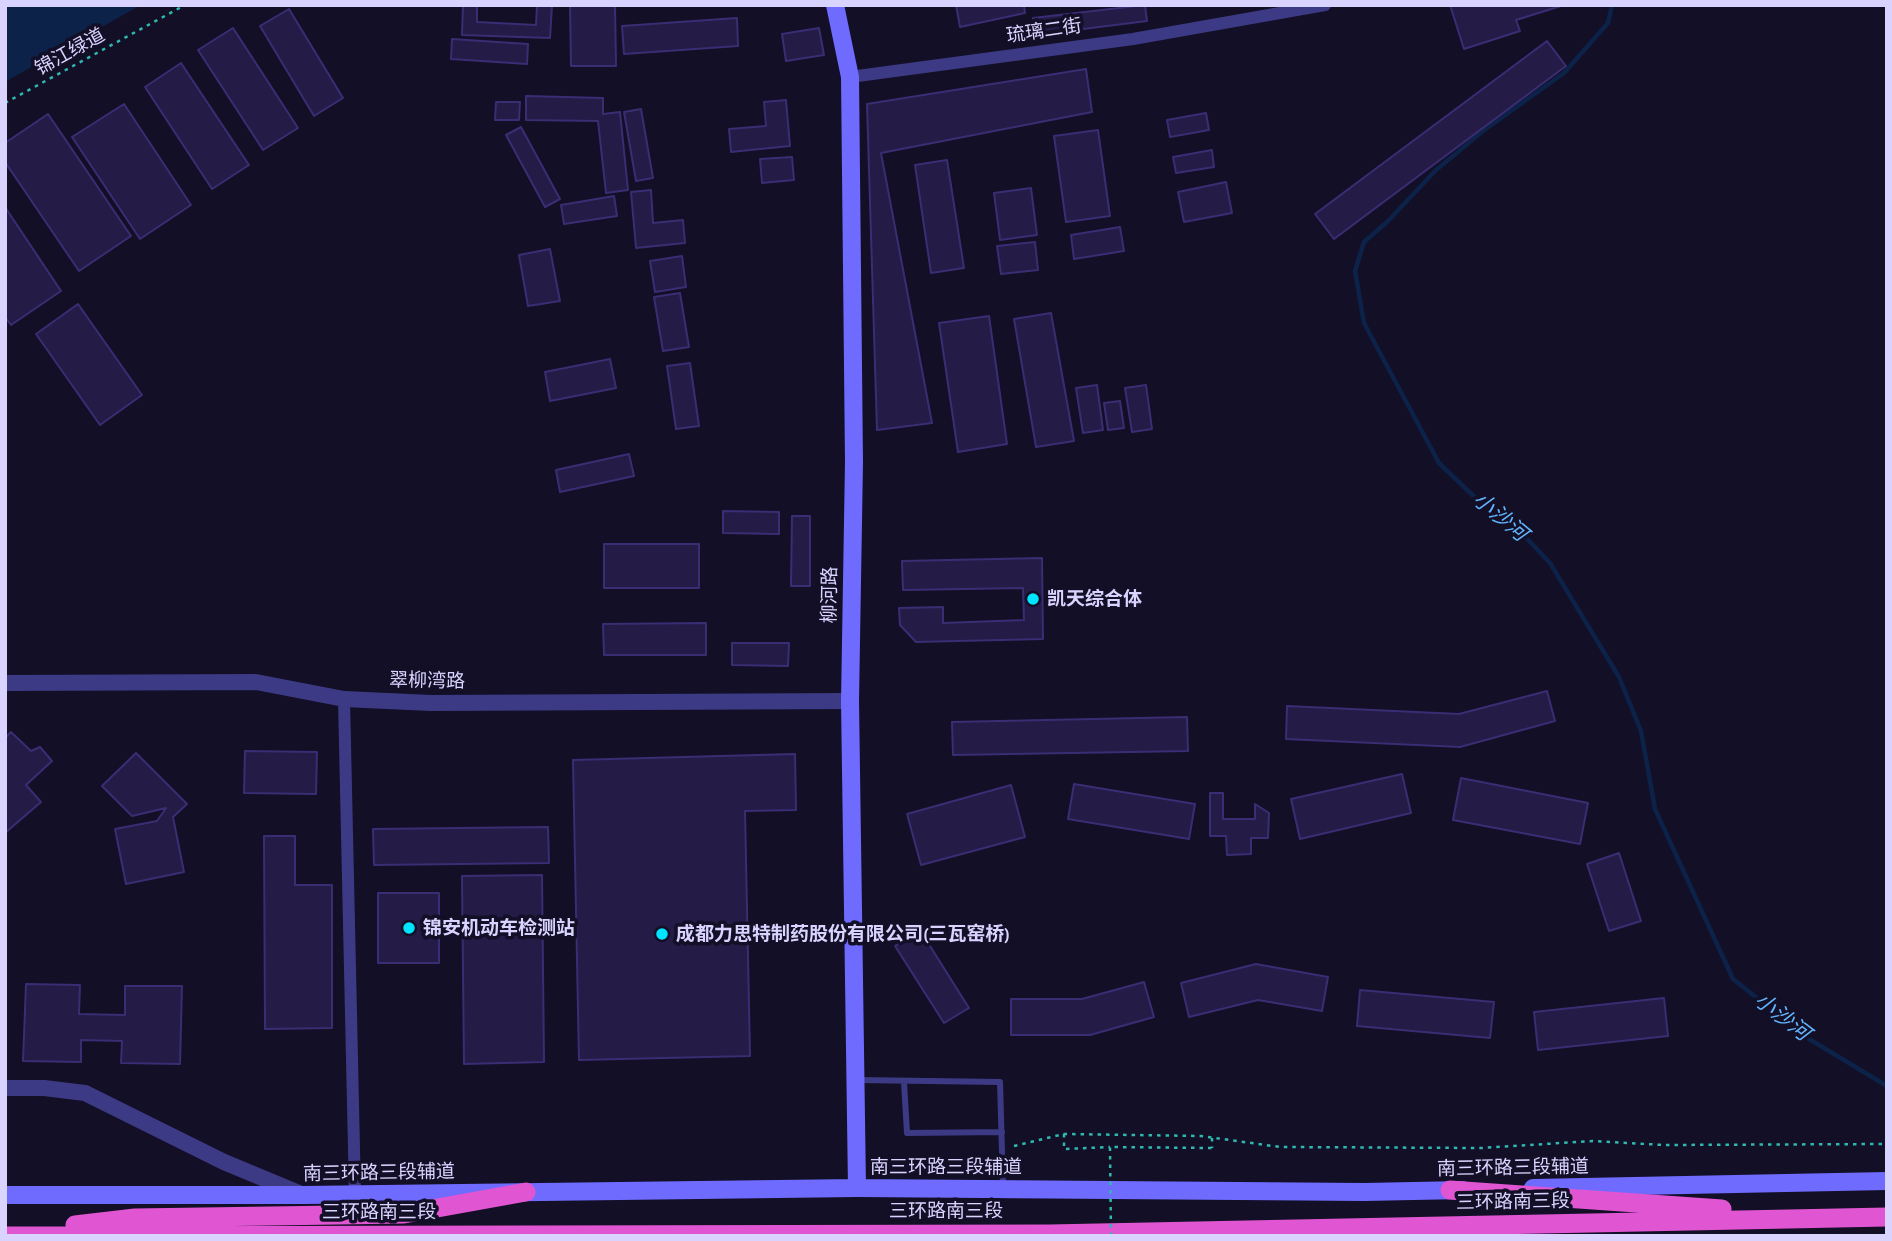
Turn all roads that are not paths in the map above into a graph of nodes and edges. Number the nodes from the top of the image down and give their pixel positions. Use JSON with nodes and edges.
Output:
{"nodes":[{"id":1,"x":835,"y":5,"type":"edge"},
{"id":2,"x":1325,"y":5,"type":"edge"},
{"id":3,"x":850,"y":78,"type":"junction"},
{"id":4,"x":5,"y":683,"type":"edge"},
{"id":5,"x":344,"y":699,"type":"junction"},
{"id":6,"x":850,"y":701,"type":"junction"},
{"id":7,"x":856,"y":1080,"type":"junction"},
{"id":8,"x":904,"y":1082,"type":"junction"},
{"id":9,"x":5,"y":1088,"type":"edge"},
{"id":10,"x":1002,"y":1132,"type":"junction"},
{"id":11,"x":1887,"y":1181,"type":"edge"},
{"id":12,"x":857,"y":1188,"type":"junction"},
{"id":13,"x":1003,"y":1189,"type":"junction"},
{"id":14,"x":1450,"y":1190,"type":"junction"},
{"id":15,"x":526,"y":1192,"type":"junction"},
{"id":16,"x":355,"y":1194,"type":"junction"},
{"id":17,"x":5,"y":1195,"type":"edge"},
{"id":18,"x":303,"y":1195,"type":"junction"},
{"id":19,"x":1887,"y":1217,"type":"edge"},
{"id":20,"x":1846,"y":1218,"type":"junction"},
{"id":21,"x":5,"y":1234,"type":"edge"}],
"edges":[{"from":1,"to":3,"type":"main road","name":"柳河路"},
{"from":2,"to":3,"type":"street","name":"琉璃二街"},
{"from":3,"to":6,"type":"main road","name":"柳河路"},
{"from":4,"to":5,"type":"street","name":"翠柳湾路"},
{"from":5,"to":6,"type":"street","name":"翠柳湾路"},
{"from":5,"to":16,"type":"street"},
{"from":6,"to":7,"type":"main road","name":"柳河路"},
{"from":7,"to":8,"type":"lane"},
{"from":7,"to":12,"type":"main road","name":"柳河路"},
{"from":8,"to":10,"type":"lane"},
{"from":8,"to":10,"type":"lane"},
{"from":9,"to":18,"type":"street"},
{"from":10,"to":13,"type":"lane"},
{"from":11,"to":14,"type":"main road","name":"南三环路三段辅道"},
{"from":12,"to":13,"type":"main road","name":"南三环路三段辅道"},
{"from":12,"to":15,"type":"main road","name":"南三环路三段辅道"},
{"from":13,"to":14,"type":"main road","name":"南三环路三段辅道"},
{"from":14,"to":20,"type":"highway"},
{"from":15,"to":16,"type":"main road","name":"南三环路三段辅道"},
{"from":15,"to":21,"type":"highway"},
{"from":16,"to":18,"type":"main road","name":"南三环路三段辅道"},
{"from":17,"to":18,"type":"main road","name":"南三环路三段辅道"},
{"from":19,"to":20,"type":"highway","name":"三环路南三段"},
{"from":20,"to":21,"type":"highway","name":"三环路南三段"}]}
